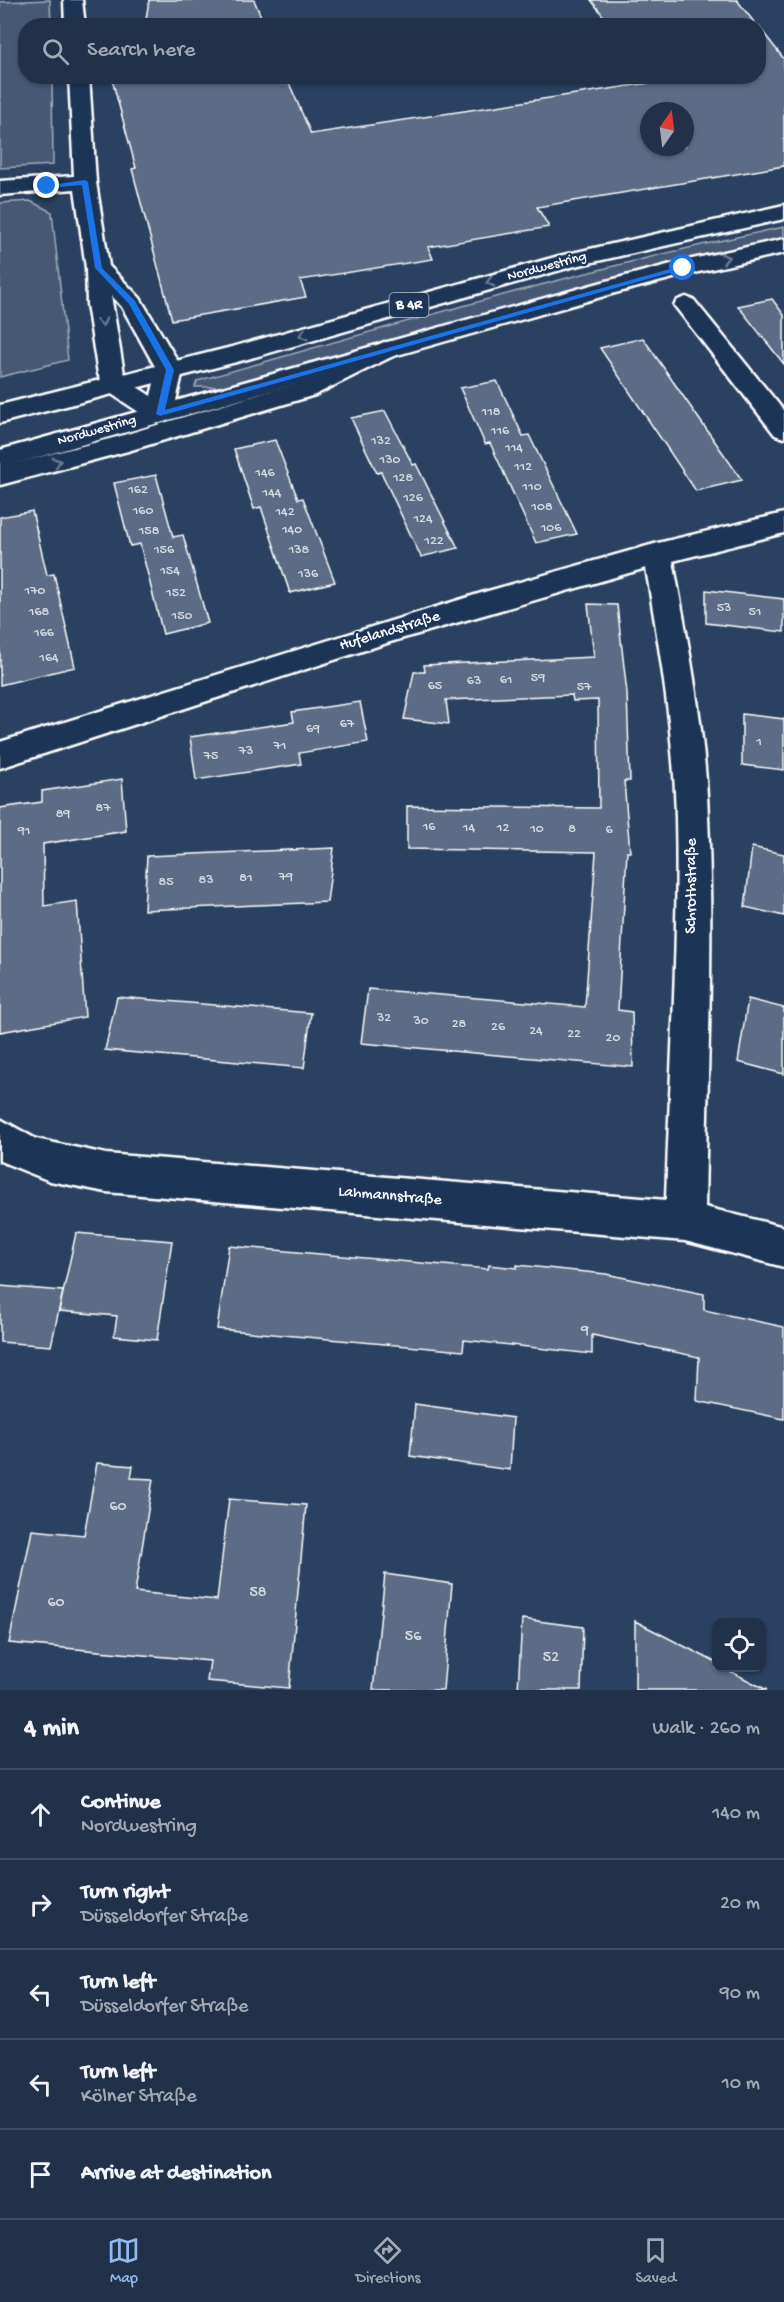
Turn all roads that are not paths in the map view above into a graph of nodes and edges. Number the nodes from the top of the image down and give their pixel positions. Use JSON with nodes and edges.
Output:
{"nodes":[{"id":1,"x":73,"y":0,"type":"edge"},
{"id":2,"x":74,"y":18,"type":"edge"},
{"id":3,"x":80,"y":84,"type":"edge"},
{"id":4,"x":85,"y":182,"type":"junction"},
{"id":5,"x":0,"y":188,"type":"edge"},
{"id":6,"x":784,"y":212,"type":"edge"},
{"id":7,"x":784,"y":246,"type":"edge"},
{"id":8,"x":98,"y":268,"type":"junction"},
{"id":9,"x":686,"y":305,"type":"dead end"},
{"id":10,"x":384,"y":350,"type":"junction"},
{"id":11,"x":170,"y":370,"type":"junction"},
{"id":12,"x":116,"y":385,"type":"junction"},
{"id":13,"x":0,"y":414,"type":"edge"},
{"id":14,"x":160,"y":414,"type":"junction"},
{"id":15,"x":784,"y":429,"type":"edge"},
{"id":16,"x":0,"y":459,"type":"edge"},
{"id":17,"x":0,"y":476,"type":"edge"},
{"id":18,"x":784,"y":523,"type":"edge"},
{"id":19,"x":658,"y":553,"type":"junction"},
{"id":20,"x":0,"y":755,"type":"edge"},
{"id":21,"x":0,"y":1138,"type":"edge"},
{"id":22,"x":685,"y":1221,"type":"junction"},
{"id":23,"x":784,"y":1247,"type":"edge"}],
"edges":[{"from":1,"to":2,"type":"street"},
{"from":3,"to":4,"type":"street"},
{"from":4,"to":5,"type":"street"},
{"from":4,"to":8,"type":"street"},
{"from":6,"to":11,"type":"street","name":"Nordwestring","number":"B 4R","one_way":true},
{"from":10,"to":7,"type":"street","name":"Nordwestring","number":"B 4R","one_way":true},
{"from":8,"to":11,"type":"street"},
{"from":8,"to":12,"type":"street","one_way":true},
{"from":9,"to":15,"type":"street"},
{"from":10,"to":14,"type":"street","name":"Nordwestring","number":"B 4R"},
{"from":17,"to":10,"type":"street","one_way":true},
{"from":11,"to":12,"type":"street","name":"Nordwestring","number":"B 4R"},
{"from":11,"to":14,"type":"street"},
{"from":12,"to":13,"type":"street","name":"Nordwestring","number":"B 4R"},
{"from":12,"to":14,"type":"street"},
{"from":14,"to":16,"type":"street","name":"Nordwestring","number":"B 4R"},
{"from":18,"to":19,"type":"street","name":"Hufelandstraße"},
{"from":19,"to":20,"type":"street","name":"Hufelandstraße"},
{"from":19,"to":22,"type":"street","name":"Schrothstraße"},
{"from":21,"to":22,"type":"street","name":"Lahmannstraße"},
{"from":22,"to":23,"type":"street","name":"Lahmannstraße"}]}
